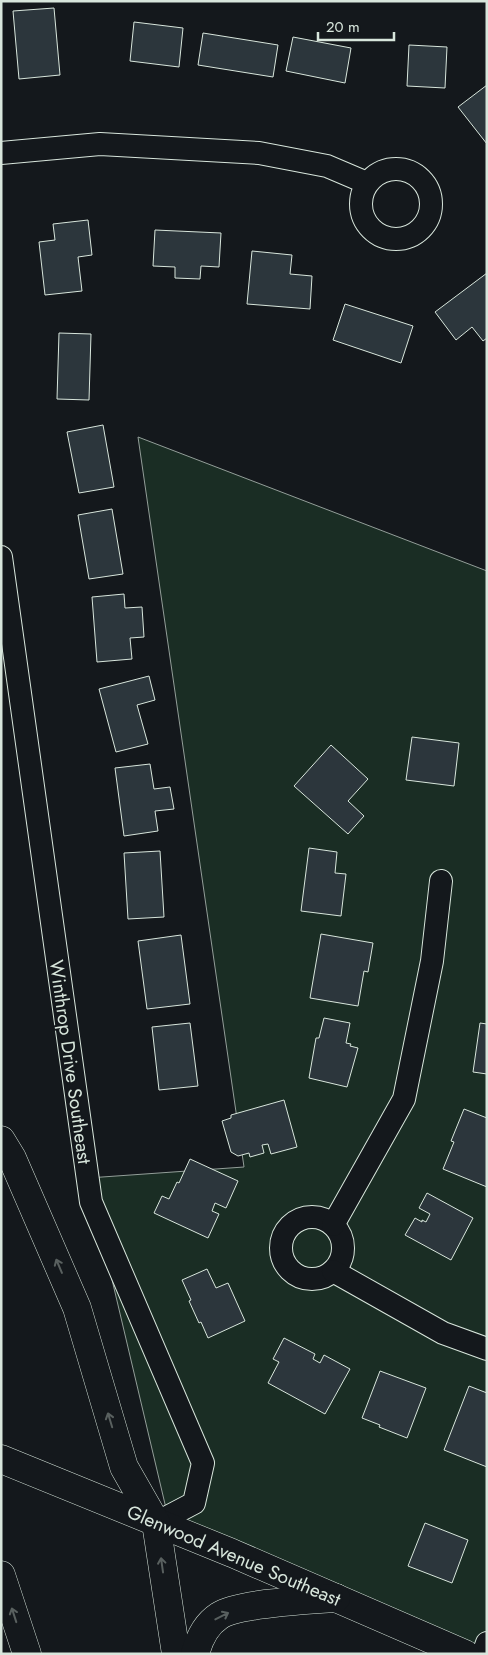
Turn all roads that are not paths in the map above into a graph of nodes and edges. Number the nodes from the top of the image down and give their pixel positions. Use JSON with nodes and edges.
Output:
{"nodes":[{"id":1,"x":1,"y":153,"type":"edge"},
{"id":2,"x":367,"y":183,"type":"dead end"},
{"id":3,"x":1,"y":557,"type":"edge"},
{"id":4,"x":441,"y":881,"type":"dead end"},
{"id":5,"x":1,"y":1140,"type":"edge"},
{"id":6,"x":333,"y":1225,"type":"junction"},
{"id":7,"x":333,"y":1271,"type":"junction"},
{"id":8,"x":487,"y":1349,"type":"edge"},
{"id":9,"x":1,"y":1460,"type":"edge"},
{"id":10,"x":156,"y":1523,"type":"junction"},
{"id":11,"x":1,"y":1575,"type":"edge"},
{"id":12,"x":336,"y":1598,"type":"junction"},
{"id":13,"x":487,"y":1643,"type":"edge"},
{"id":14,"x":27,"y":1654,"type":"edge"},
{"id":15,"x":176,"y":1654,"type":"edge"},
{"id":16,"x":195,"y":1654,"type":"edge"},
{"id":17,"x":465,"y":1654,"type":"edge"},
{"id":18,"x":482,"y":1654,"type":"edge"}],
"edges":[{"from":1,"to":2,"type":"street"},
{"from":3,"to":10,"type":"street","name":"Winthrop Drive Southeast"},
{"from":4,"to":6,"type":"street"},
{"from":10,"to":5,"type":"main road","one_way":true},
{"from":6,"to":7,"type":"street"},
{"from":6,"to":7,"type":"street"},
{"from":7,"to":8,"type":"street"},
{"from":9,"to":10,"type":"main road","name":"Glenwood Avenue Southeast"},
{"from":10,"to":12,"type":"main road","name":"Glenwood Avenue Southeast"},
{"from":15,"to":10,"type":"main road","one_way":true},
{"from":14,"to":11,"type":"main road","one_way":true},
{"from":16,"to":12,"type":"main road","one_way":true},
{"from":12,"to":17,"type":"main road","name":"Glenwood Avenue Southeast"},
{"from":13,"to":18,"type":"street"}]}
